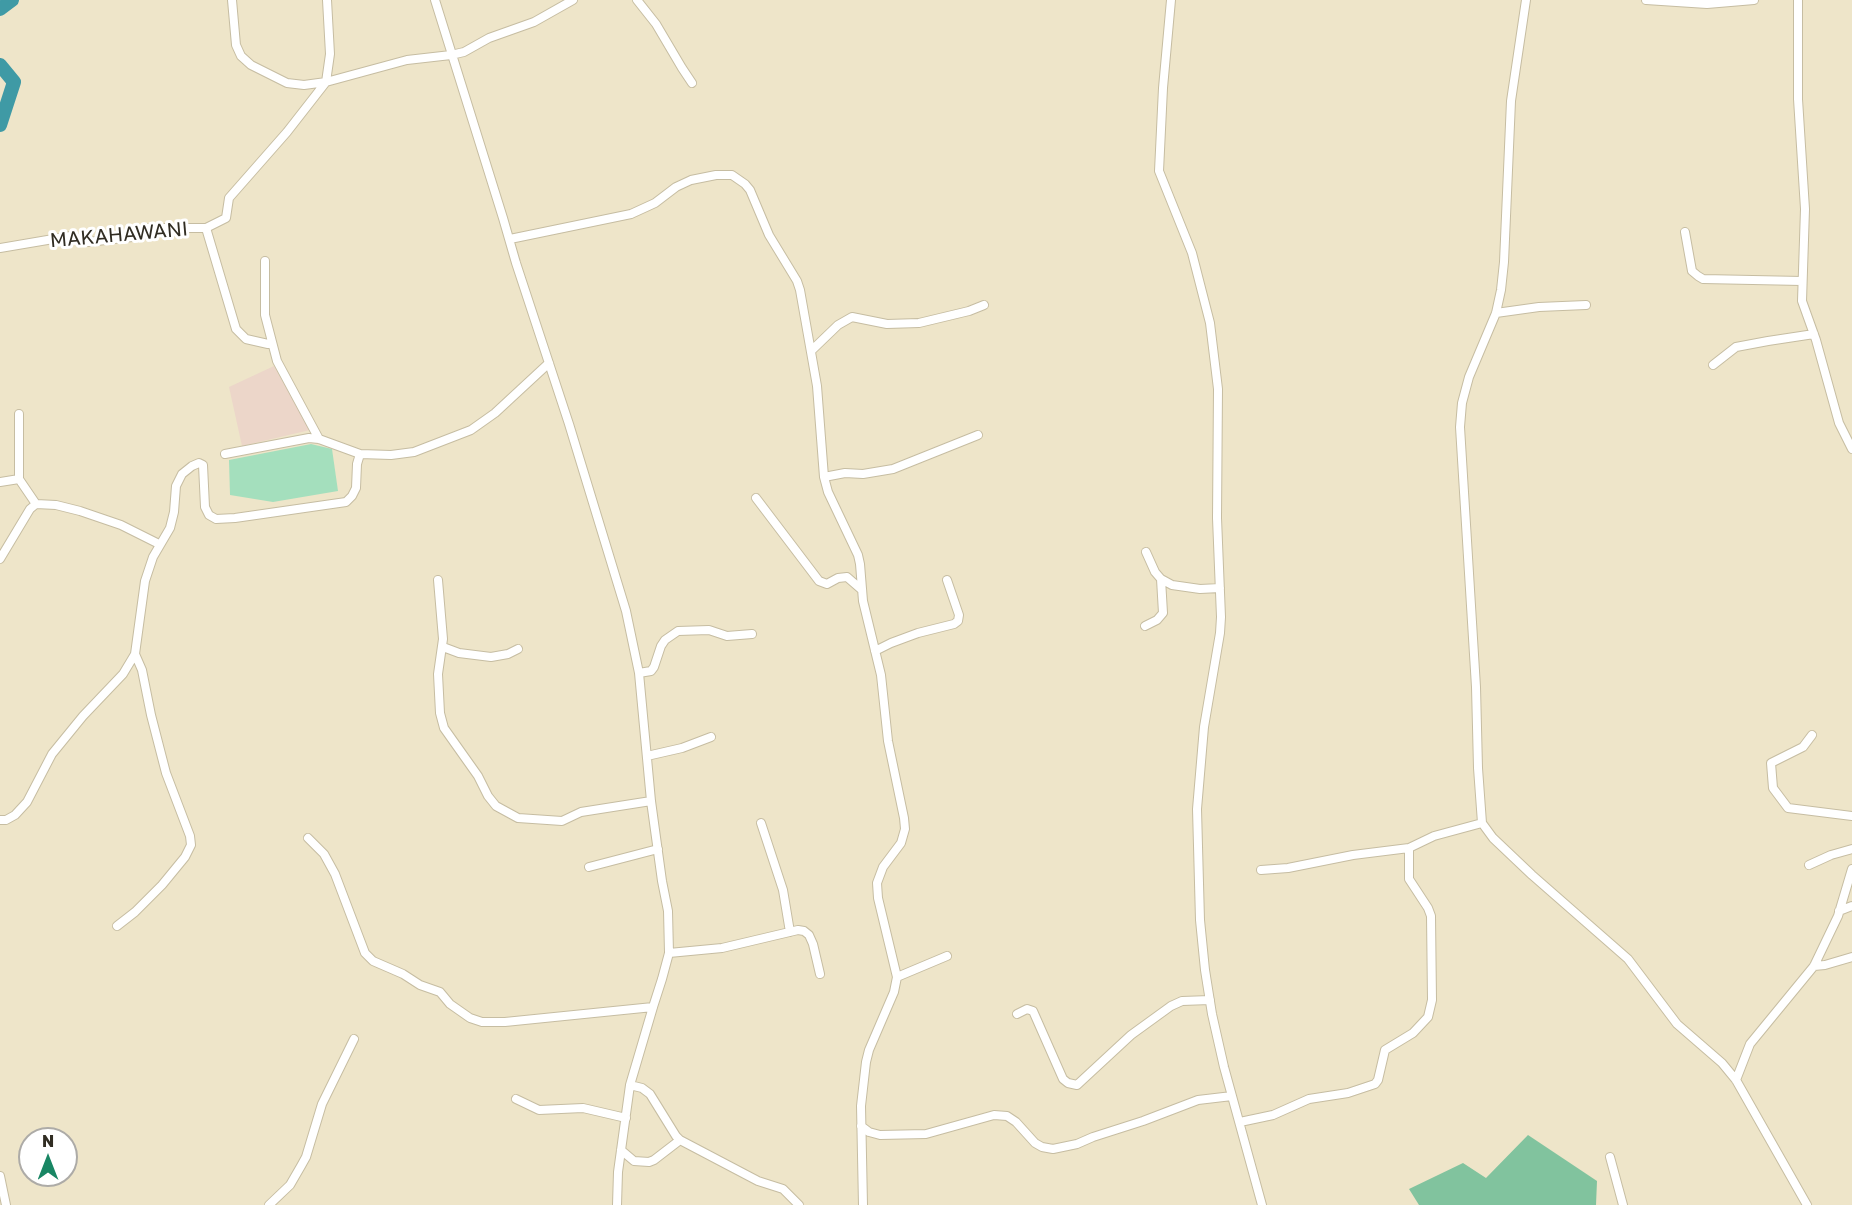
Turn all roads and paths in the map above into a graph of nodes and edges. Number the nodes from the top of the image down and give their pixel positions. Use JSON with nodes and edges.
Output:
{"nodes":[{"id":1,"x":232,"y":0,"type":"edge"},
{"id":2,"x":327,"y":0,"type":"edge"},
{"id":3,"x":435,"y":0,"type":"edge"},
{"id":4,"x":573,"y":0,"type":"edge"},
{"id":5,"x":637,"y":0,"type":"edge"},
{"id":6,"x":1171,"y":0,"type":"edge"},
{"id":7,"x":1526,"y":0,"type":"edge"},
{"id":8,"x":1646,"y":0,"type":"edge"},
{"id":9,"x":1754,"y":0,"type":"edge"},
{"id":10,"x":1798,"y":0,"type":"edge"},
{"id":11,"x":451,"y":55,"type":"junction"},
{"id":12,"x":326,"y":82,"type":"junction"},
{"id":13,"x":692,"y":83,"type":"dead end"},
{"id":14,"x":206,"y":228,"type":"junction"},
{"id":15,"x":1685,"y":232,"type":"dead end"},
{"id":16,"x":510,"y":239,"type":"junction"},
{"id":17,"x":0,"y":248,"type":"edge"},
{"id":18,"x":265,"y":261,"type":"dead end"},
{"id":19,"x":1802,"y":281,"type":"junction"},
{"id":20,"x":984,"y":305,"type":"dead end"},
{"id":21,"x":1586,"y":305,"type":"dead end"},
{"id":22,"x":1497,"y":313,"type":"junction"},
{"id":23,"x":1814,"y":334,"type":"junction"},
{"id":24,"x":268,"y":344,"type":"dead end"},
{"id":25,"x":811,"y":351,"type":"junction"},
{"id":26,"x":549,"y":363,"type":"junction"},
{"id":27,"x":1713,"y":365,"type":"dead end"},
{"id":28,"x":19,"y":414,"type":"dead end"},
{"id":29,"x":978,"y":435,"type":"dead end"},
{"id":30,"x":319,"y":439,"type":"junction"},
{"id":31,"x":1852,"y":449,"type":"edge"},
{"id":32,"x":225,"y":454,"type":"dead end"},
{"id":33,"x":360,"y":454,"type":"junction"},
{"id":34,"x":824,"y":477,"type":"junction"},
{"id":35,"x":18,"y":480,"type":"junction"},
{"id":36,"x":0,"y":482,"type":"edge"},
{"id":37,"x":756,"y":498,"type":"dead end"},
{"id":38,"x":36,"y":504,"type":"junction"},
{"id":39,"x":159,"y":544,"type":"junction"},
{"id":40,"x":1146,"y":552,"type":"dead end"},
{"id":41,"x":0,"y":559,"type":"edge"},
{"id":42,"x":1161,"y":579,"type":"junction"},
{"id":43,"x":438,"y":580,"type":"dead end"},
{"id":44,"x":947,"y":580,"type":"dead end"},
{"id":45,"x":1220,"y":588,"type":"junction"},
{"id":46,"x":862,"y":590,"type":"junction"},
{"id":47,"x":1145,"y":626,"type":"dead end"},
{"id":48,"x":752,"y":634,"type":"dead end"},
{"id":49,"x":443,"y":648,"type":"junction"},
{"id":50,"x":518,"y":649,"type":"dead end"},
{"id":51,"x":875,"y":651,"type":"junction"},
{"id":52,"x":135,"y":654,"type":"junction"},
{"id":53,"x":639,"y":674,"type":"junction"},
{"id":54,"x":1812,"y":735,"type":"dead end"},
{"id":55,"x":711,"y":737,"type":"dead end"},
{"id":56,"x":647,"y":756,"type":"junction"},
{"id":57,"x":651,"y":801,"type":"junction"},
{"id":58,"x":1852,"y":816,"type":"edge"},
{"id":59,"x":0,"y":820,"type":"edge"},
{"id":60,"x":761,"y":823,"type":"dead end"},
{"id":61,"x":1482,"y":823,"type":"junction"},
{"id":62,"x":308,"y":838,"type":"dead end"},
{"id":63,"x":1409,"y":848,"type":"junction"},
{"id":64,"x":658,"y":849,"type":"junction"},
{"id":65,"x":1852,"y":849,"type":"edge"},
{"id":66,"x":1809,"y":865,"type":"dead end"},
{"id":67,"x":589,"y":867,"type":"dead end"},
{"id":68,"x":1852,"y":869,"type":"edge"},
{"id":69,"x":1261,"y":870,"type":"dead end"},
{"id":70,"x":1852,"y":906,"type":"edge"},
{"id":71,"x":1839,"y":911,"type":"junction"},
{"id":72,"x":117,"y":926,"type":"dead end"},
{"id":73,"x":790,"y":932,"type":"junction"},
{"id":74,"x":669,"y":953,"type":"junction"},
{"id":75,"x":947,"y":957,"type":"dead end"},
{"id":76,"x":1852,"y":957,"type":"edge"},
{"id":77,"x":1814,"y":966,"type":"junction"},
{"id":78,"x":820,"y":974,"type":"dead end"},
{"id":79,"x":897,"y":977,"type":"junction"},
{"id":80,"x":1210,"y":1000,"type":"junction"},
{"id":81,"x":653,"y":1006,"type":"junction"},
{"id":82,"x":1017,"y":1014,"type":"dead end"},
{"id":83,"x":354,"y":1039,"type":"dead end"},
{"id":84,"x":1737,"y":1080,"type":"junction"},
{"id":85,"x":630,"y":1085,"type":"junction"},
{"id":86,"x":1232,"y":1096,"type":"junction"},
{"id":87,"x":516,"y":1099,"type":"dead end"},
{"id":88,"x":626,"y":1118,"type":"junction"},
{"id":89,"x":1240,"y":1122,"type":"junction"},
{"id":90,"x":861,"y":1126,"type":"junction"},
{"id":91,"x":680,"y":1140,"type":"junction"},
{"id":92,"x":621,"y":1150,"type":"junction"},
{"id":93,"x":1610,"y":1157,"type":"dead end"},
{"id":94,"x":0,"y":1176,"type":"edge"},
{"id":95,"x":6,"y":1205,"type":"edge"},
{"id":96,"x":270,"y":1205,"type":"edge"},
{"id":97,"x":617,"y":1205,"type":"edge"},
{"id":98,"x":800,"y":1205,"type":"edge"},
{"id":99,"x":863,"y":1205,"type":"edge"},
{"id":100,"x":1262,"y":1205,"type":"edge"},
{"id":101,"x":1623,"y":1205,"type":"edge"},
{"id":102,"x":1807,"y":1205,"type":"edge"}],
"edges":[{"from":1,"to":12,"type":"street"},
{"from":2,"to":12,"type":"street"},
{"from":3,"to":11,"type":"street"},
{"from":4,"to":11,"type":"street"},
{"from":5,"to":13,"type":"street"},
{"from":6,"to":45,"type":"street"},
{"from":7,"to":22,"type":"street"},
{"from":8,"to":9,"type":"street"},
{"from":10,"to":19,"type":"street"},
{"from":11,"to":12,"type":"street"},
{"from":11,"to":16,"type":"street"},
{"from":12,"to":14,"type":"street"},
{"from":14,"to":17,"type":"street","name":"MAKAHAWANI"},
{"from":14,"to":24,"type":"street","name":"MAKAHAWANI"},
{"from":15,"to":19,"type":"street"},
{"from":16,"to":25,"type":"street"},
{"from":16,"to":26,"type":"street"},
{"from":18,"to":30,"type":"street"},
{"from":19,"to":23,"type":"street"},
{"from":20,"to":25,"type":"street"},
{"from":21,"to":22,"type":"street"},
{"from":22,"to":61,"type":"street"},
{"from":23,"to":27,"type":"street"},
{"from":23,"to":31,"type":"street"},
{"from":25,"to":34,"type":"street"},
{"from":26,"to":33,"type":"street"},
{"from":26,"to":53,"type":"street"},
{"from":28,"to":35,"type":"street"},
{"from":29,"to":34,"type":"street"},
{"from":30,"to":32,"type":"street"},
{"from":30,"to":33,"type":"street"},
{"from":33,"to":39,"type":"street"},
{"from":34,"to":46,"type":"street"},
{"from":35,"to":36,"type":"street"},
{"from":35,"to":38,"type":"street"},
{"from":37,"to":46,"type":"street"},
{"from":38,"to":39,"type":"street"},
{"from":38,"to":41,"type":"street"},
{"from":39,"to":52,"type":"street"},
{"from":40,"to":42,"type":"street"},
{"from":42,"to":45,"type":"street"},
{"from":42,"to":47,"type":"street"},
{"from":43,"to":49,"type":"street"},
{"from":44,"to":51,"type":"street"},
{"from":45,"to":80,"type":"street"},
{"from":46,"to":51,"type":"street"},
{"from":48,"to":53,"type":"street"},
{"from":49,"to":50,"type":"street"},
{"from":49,"to":57,"type":"street"},
{"from":51,"to":79,"type":"street"},
{"from":52,"to":59,"type":"street"},
{"from":52,"to":72,"type":"street"},
{"from":53,"to":56,"type":"street"},
{"from":54,"to":58,"type":"street"},
{"from":55,"to":56,"type":"street"},
{"from":56,"to":57,"type":"street"},
{"from":57,"to":64,"type":"street"},
{"from":60,"to":73,"type":"street"},
{"from":61,"to":63,"type":"street"},
{"from":61,"to":84,"type":"street"},
{"from":62,"to":81,"type":"street"},
{"from":63,"to":69,"type":"street"},
{"from":63,"to":89,"type":"street"},
{"from":64,"to":67,"type":"street"},
{"from":64,"to":74,"type":"street"},
{"from":65,"to":66,"type":"street"},
{"from":68,"to":71,"type":"street"},
{"from":70,"to":71,"type":"street"},
{"from":71,"to":77,"type":"street"},
{"from":73,"to":74,"type":"street"},
{"from":73,"to":78,"type":"street"},
{"from":74,"to":81,"type":"street"},
{"from":75,"to":79,"type":"street"},
{"from":76,"to":77,"type":"street"},
{"from":77,"to":84,"type":"street"},
{"from":79,"to":90,"type":"street"},
{"from":80,"to":82,"type":"street"},
{"from":80,"to":86,"type":"street"},
{"from":81,"to":85,"type":"street"},
{"from":83,"to":96,"type":"street"},
{"from":84,"to":102,"type":"street"},
{"from":85,"to":88,"type":"street"},
{"from":85,"to":91,"type":"street"},
{"from":86,"to":89,"type":"street"},
{"from":86,"to":90,"type":"street"},
{"from":87,"to":88,"type":"street"},
{"from":88,"to":92,"type":"street"},
{"from":89,"to":100,"type":"street"},
{"from":90,"to":99,"type":"street"},
{"from":91,"to":92,"type":"street"},
{"from":91,"to":98,"type":"street"},
{"from":92,"to":97,"type":"street"},
{"from":93,"to":101,"type":"street"},
{"from":94,"to":95,"type":"street"}]}
